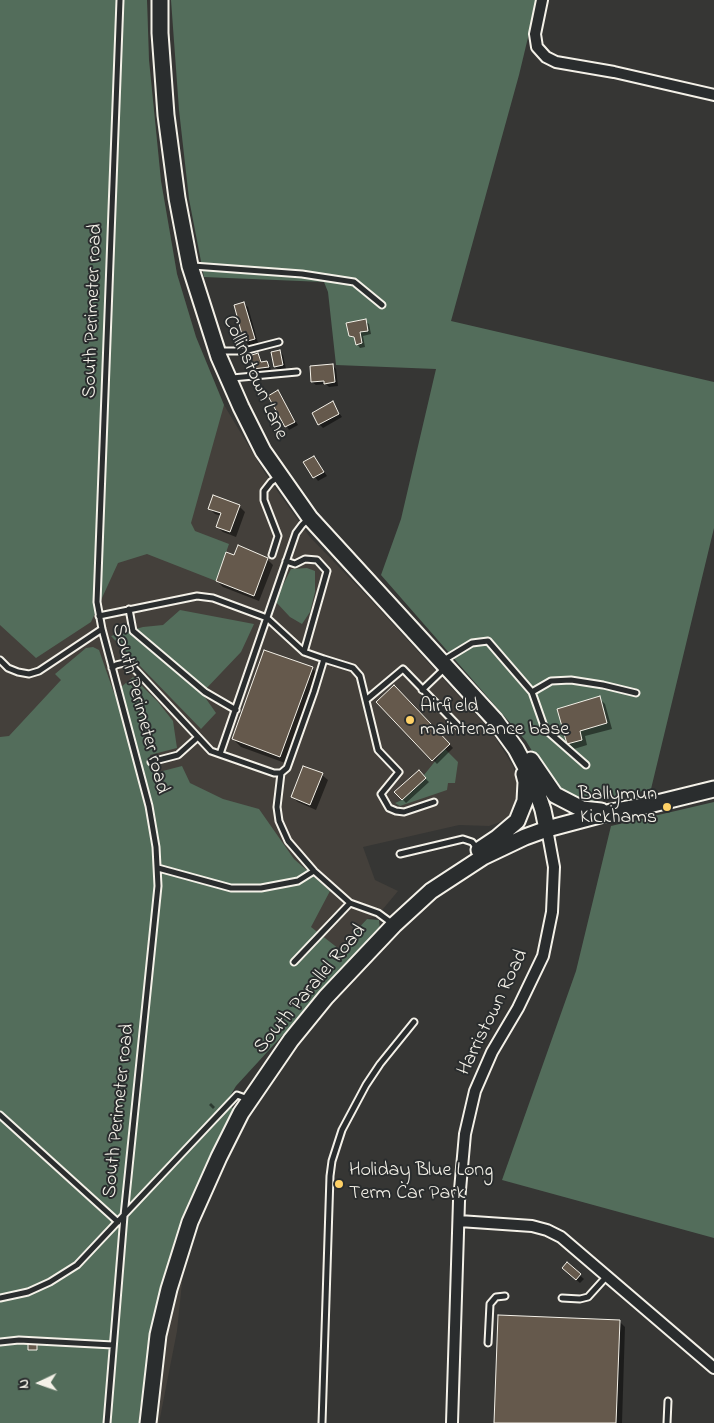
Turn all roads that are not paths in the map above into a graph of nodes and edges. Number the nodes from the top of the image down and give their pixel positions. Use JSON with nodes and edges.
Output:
{"nodes":[{"id":1,"x":120,"y":0,"type":"edge"},
{"id":2,"x":160,"y":0,"type":"edge"},
{"id":3,"x":542,"y":0,"type":"edge"},
{"id":4,"x":714,"y":95,"type":"edge"},
{"id":5,"x":190,"y":266,"type":"junction"},
{"id":6,"x":382,"y":305,"type":"dead end"},
{"id":7,"x":279,"y":342,"type":"dead end"},
{"id":8,"x":217,"y":351,"type":"junction"},
{"id":9,"x":297,"y":372,"type":"dead end"},
{"id":10,"x":229,"y":379,"type":"junction"},
{"id":11,"x":280,"y":476,"type":"junction"},
{"id":12,"x":310,"y":518,"type":"junction"},
{"id":13,"x":272,"y":556,"type":"dead end"},
{"id":14,"x":286,"y":561,"type":"junction"},
{"id":15,"x":129,"y":609,"type":"junction"},
{"id":16,"x":99,"y":616,"type":"junction"},
{"id":17,"x":267,"y":618,"type":"junction"},
{"id":18,"x":102,"y":629,"type":"junction"},
{"id":19,"x":304,"y":652,"type":"junction"},
{"id":20,"x":324,"y":659,"type":"junction"},
{"id":21,"x":0,"y":660,"type":"edge"},
{"id":22,"x":444,"y":664,"type":"junction"},
{"id":23,"x":112,"y":668,"type":"junction"},
{"id":24,"x":422,"y":690,"type":"junction"},
{"id":25,"x":532,"y":692,"type":"junction"},
{"id":26,"x":636,"y":693,"type":"dead end"},
{"id":27,"x":366,"y":700,"type":"junction"},
{"id":28,"x":236,"y":710,"type":"junction"},
{"id":29,"x":461,"y":729,"type":"dead end"},
{"id":30,"x":198,"y":737,"type":"junction"},
{"id":31,"x":516,"y":748,"type":"junction"},
{"id":32,"x":220,"y":754,"type":"junction"},
{"id":33,"x":151,"y":762,"type":"dead end"},
{"id":34,"x":586,"y":766,"type":"dead end"},
{"id":35,"x":281,"y":773,"type":"junction"},
{"id":36,"x":714,"y":790,"type":"edge"},
{"id":37,"x":434,"y":802,"type":"dead end"},
{"id":38,"x":610,"y":812,"type":"junction"},
{"id":39,"x":548,"y":829,"type":"junction"},
{"id":40,"x":480,"y":850,"type":"junction"},
{"id":41,"x":400,"y":854,"type":"dead end"},
{"id":42,"x":158,"y":868,"type":"junction"},
{"id":43,"x":314,"y":871,"type":"junction"},
{"id":44,"x":449,"y":879,"type":"junction"},
{"id":45,"x":350,"y":904,"type":"junction"},
{"id":46,"x":394,"y":925,"type":"junction"},
{"id":47,"x":294,"y":962,"type":"dead end"},
{"id":48,"x":414,"y":1022,"type":"dead end"},
{"id":49,"x":250,"y":1100,"type":"junction"},
{"id":50,"x":0,"y":1115,"type":"edge"},
{"id":51,"x":124,"y":1216,"type":"junction"},
{"id":52,"x":459,"y":1221,"type":"junction"},
{"id":53,"x":118,"y":1222,"type":"junction"},
{"id":54,"x":608,"y":1276,"type":"junction"},
{"id":55,"x":505,"y":1296,"type":"dead end"},
{"id":56,"x":0,"y":1298,"type":"edge"},
{"id":57,"x":562,"y":1298,"type":"dead end"},
{"id":58,"x":0,"y":1342,"type":"edge"},
{"id":59,"x":488,"y":1343,"type":"dead end"},
{"id":60,"x":113,"y":1345,"type":"junction"},
{"id":61,"x":714,"y":1368,"type":"edge"},
{"id":62,"x":668,"y":1401,"type":"dead end"},
{"id":63,"x":107,"y":1423,"type":"edge"},
{"id":64,"x":148,"y":1423,"type":"edge"},
{"id":65,"x":322,"y":1423,"type":"edge"},
{"id":66,"x":452,"y":1423,"type":"edge"},
{"id":67,"x":667,"y":1423,"type":"edge"}],
"edges":[{"from":1,"to":16,"type":"lane","name":"South Perimeter road"},
{"from":2,"to":5,"type":"main road","name":"Collinstown Lane"},
{"from":3,"to":4,"type":"street"},
{"from":5,"to":6,"type":"lane"},
{"from":5,"to":8,"type":"main road","name":"Collinstown Lane"},
{"from":7,"to":8,"type":"lane"},
{"from":8,"to":10,"type":"main road","name":"Collinstown Lane"},
{"from":9,"to":10,"type":"lane"},
{"from":10,"to":11,"type":"main road","name":"Collinstown Lane"},
{"from":11,"to":12,"type":"main road","name":"Collinstown Lane"},
{"from":11,"to":13,"type":"lane"},
{"from":12,"to":14,"type":"lane"},
{"from":12,"to":22,"type":"main road","name":"Collinstown Lane"},
{"from":14,"to":17,"type":"lane"},
{"from":14,"to":19,"type":"lane"},
{"from":15,"to":16,"type":"lane"},
{"from":15,"to":17,"type":"lane"},
{"from":15,"to":28,"type":"lane"},
{"from":16,"to":18,"type":"lane","name":"South Perimeter road"},
{"from":17,"to":19,"type":"lane"},
{"from":17,"to":28,"type":"lane"},
{"from":18,"to":21,"type":"lane"},
{"from":18,"to":23,"type":"lane","name":"South Perimeter road"},
{"from":19,"to":20,"type":"lane"},
{"from":20,"to":27,"type":"lane"},
{"from":20,"to":35,"type":"lane"},
{"from":22,"to":24,"type":"lane"},
{"from":22,"to":25,"type":"lane"},
{"from":22,"to":31,"type":"main road","name":"Collinstown Lane"},
{"from":23,"to":30,"type":"lane"},
{"from":23,"to":42,"type":"lane","name":"South Perimeter road"},
{"from":24,"to":27,"type":"lane"},
{"from":24,"to":29,"type":"lane"},
{"from":25,"to":26,"type":"lane"},
{"from":25,"to":34,"type":"lane"},
{"from":27,"to":37,"type":"lane"},
{"from":28,"to":32,"type":"lane"},
{"from":30,"to":32,"type":"lane"},
{"from":30,"to":33,"type":"lane"},
{"from":31,"to":38,"type":"main road"},
{"from":31,"to":39,"type":"main road","name":"Collinstown Lane"},
{"from":31,"to":40,"type":"main road"},
{"from":32,"to":35,"type":"lane"},
{"from":35,"to":43,"type":"lane"},
{"from":36,"to":38,"type":"main road"},
{"from":38,"to":39,"type":"main road","name":"South Parallel Road"},
{"from":39,"to":44,"type":"main road","name":"South Parallel Road"},
{"from":39,"to":52,"type":"street","name":"Harristown Road"},
{"from":40,"to":41,"type":"lane"},
{"from":40,"to":44,"type":"main road"},
{"from":42,"to":43,"type":"lane"},
{"from":42,"to":51,"type":"lane","name":"South Perimeter road"},
{"from":43,"to":45,"type":"lane"},
{"from":44,"to":46,"type":"main road","name":"South Parallel Road"},
{"from":45,"to":46,"type":"lane"},
{"from":45,"to":47,"type":"lane"},
{"from":46,"to":49,"type":"main road","name":"South Parallel Road"},
{"from":48,"to":65,"type":"lane"},
{"from":49,"to":51,"type":"lane"},
{"from":49,"to":64,"type":"main road","name":"South Parallel Road"},
{"from":50,"to":53,"type":"lane"},
{"from":51,"to":53,"type":"lane"},
{"from":51,"to":60,"type":"lane","name":"South Perimeter road"},
{"from":52,"to":54,"type":"street"},
{"from":52,"to":66,"type":"street","name":"Harristown Road"},
{"from":53,"to":56,"type":"lane"},
{"from":54,"to":57,"type":"lane"},
{"from":54,"to":61,"type":"street"},
{"from":55,"to":59,"type":"lane"},
{"from":58,"to":60,"type":"lane"},
{"from":60,"to":63,"type":"lane","name":"South Perimeter road"},
{"from":62,"to":67,"type":"lane"}]}
